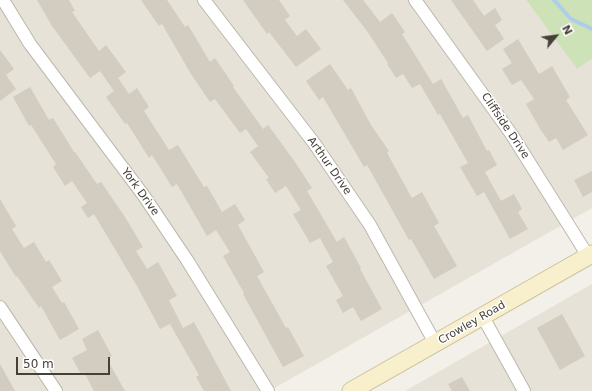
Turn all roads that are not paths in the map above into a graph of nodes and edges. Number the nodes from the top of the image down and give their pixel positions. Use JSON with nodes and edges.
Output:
{"nodes":[{"id":1,"x":3,"y":0,"type":"edge"},
{"id":2,"x":204,"y":0,"type":"edge"},
{"id":3,"x":416,"y":0,"type":"edge"},
{"id":4,"x":590,"y":255,"type":"edge"},
{"id":5,"x":0,"y":307,"type":"edge"},
{"id":6,"x":482,"y":317,"type":"junction"},
{"id":7,"x":435,"y":343,"type":"junction"},
{"id":8,"x":56,"y":391,"type":"edge"},
{"id":9,"x":268,"y":391,"type":"edge"},
{"id":10,"x":351,"y":391,"type":"edge"},
{"id":11,"x":524,"y":391,"type":"edge"}],
"edges":[{"from":1,"to":9,"type":"street","name":"York Drive"},
{"from":2,"to":7,"type":"street","name":"Arthur Drive"},
{"from":3,"to":4,"type":"street","name":"Cliffside Drive"},
{"from":4,"to":6,"type":"main road","name":"Crowley Road"},
{"from":5,"to":8,"type":"street"},
{"from":6,"to":7,"type":"main road","name":"Crowley Road"},
{"from":6,"to":11,"type":"street"},
{"from":7,"to":10,"type":"main road","name":"Crowley Road"}]}
